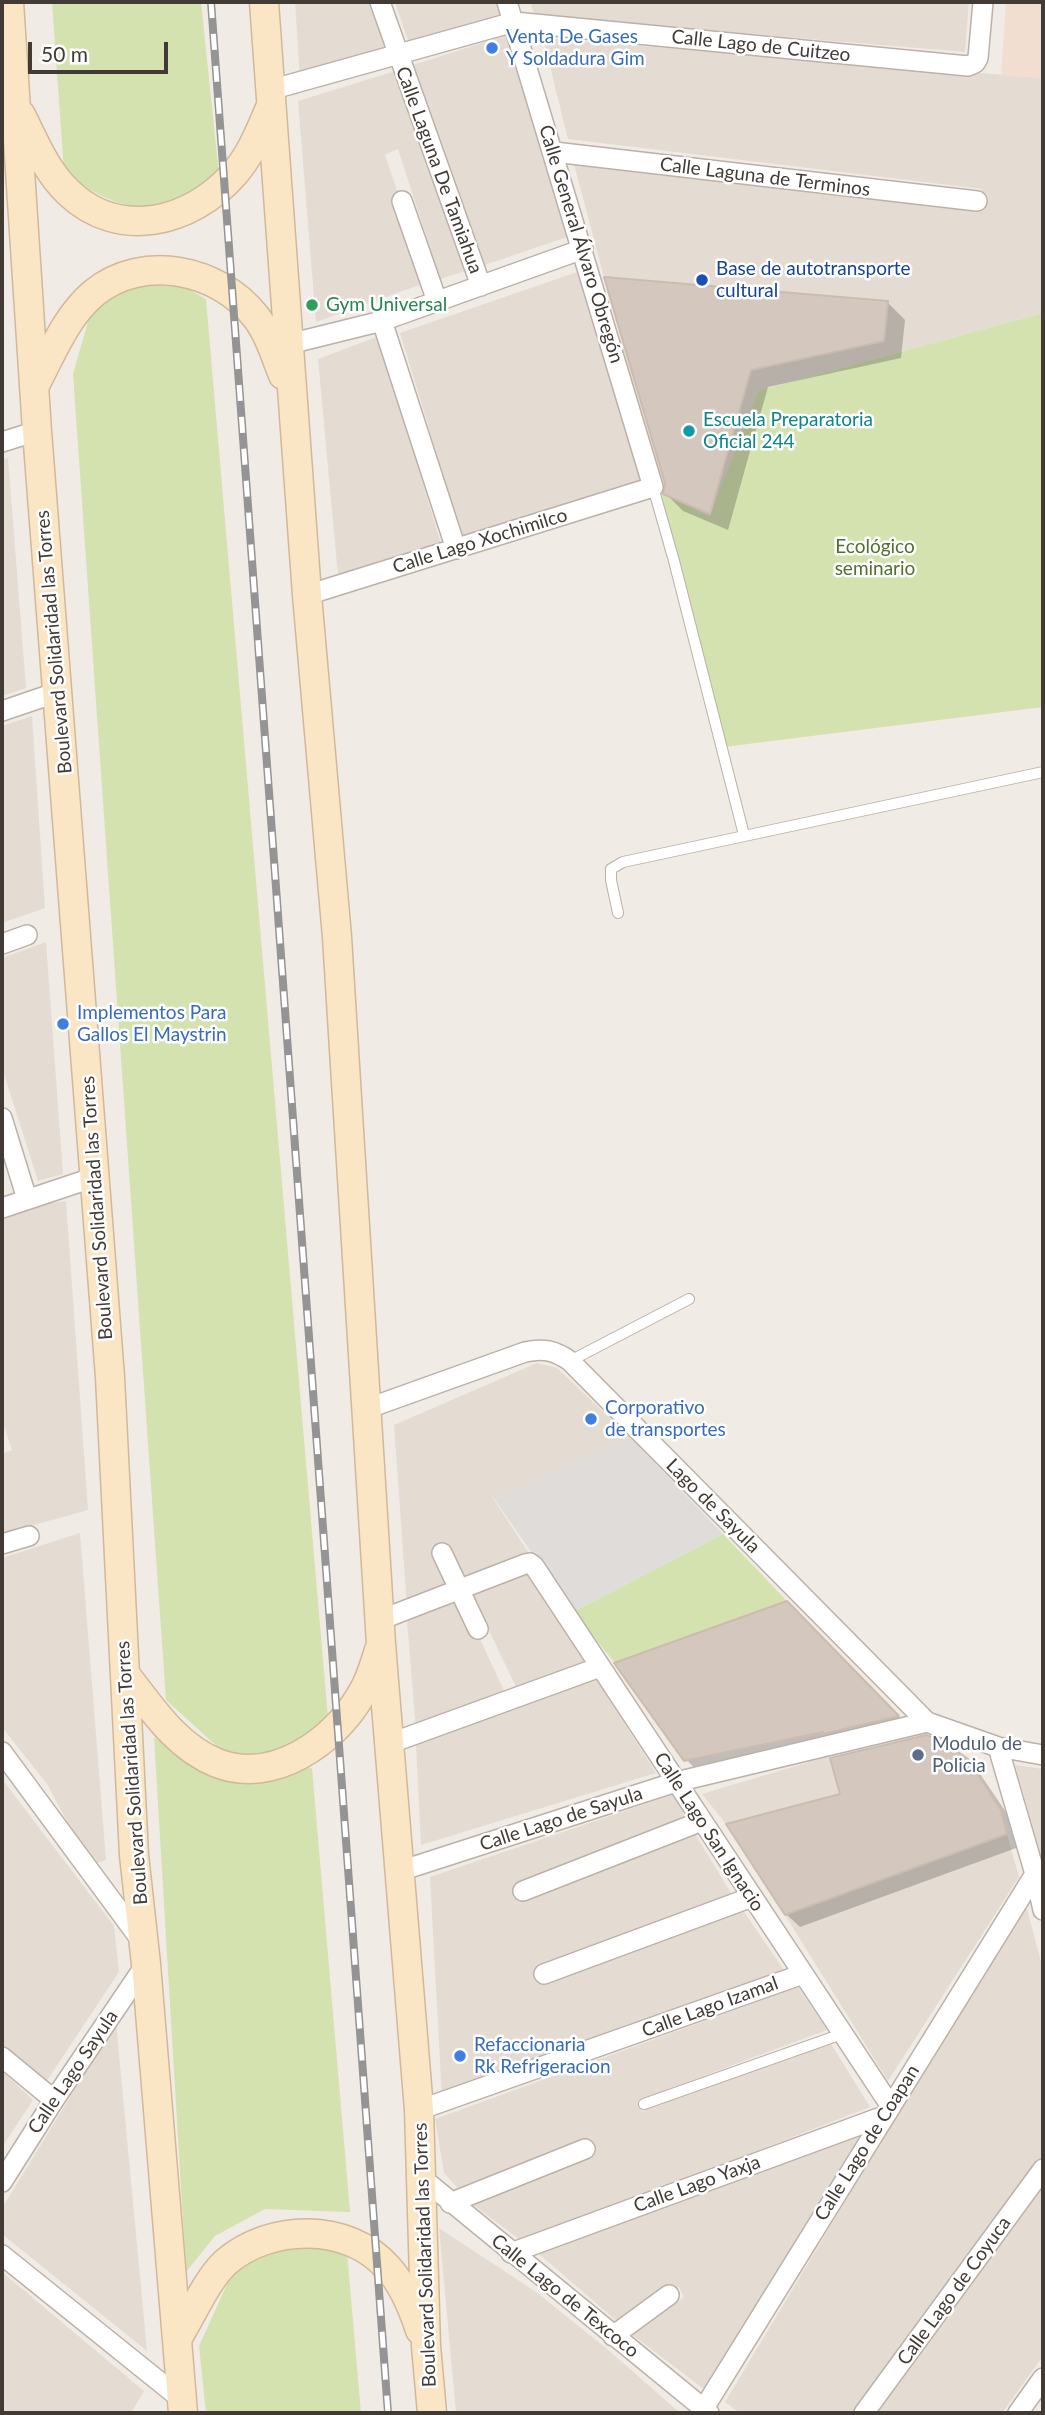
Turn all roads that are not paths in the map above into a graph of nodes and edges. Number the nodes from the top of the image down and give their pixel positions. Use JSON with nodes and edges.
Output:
{"nodes":[{"id":1,"x":9,"y":2,"type":"edge"},
{"id":2,"x":264,"y":2,"type":"edge"},
{"id":3,"x":380,"y":2,"type":"edge"},
{"id":4,"x":507,"y":2,"type":"edge"},
{"id":5,"x":983,"y":2,"type":"edge"},
{"id":6,"x":513,"y":22,"type":"junction"},
{"id":7,"x":398,"y":54,"type":"junction"},
{"id":8,"x":271,"y":97,"type":"junction"},
{"id":9,"x":15,"y":103,"type":"junction"},
{"id":10,"x":554,"y":152,"type":"junction"},
{"id":11,"x":11,"y":185,"type":"edge"},
{"id":12,"x":402,"y":201,"type":"dead end"},
{"id":13,"x":977,"y":201,"type":"dead end"},
{"id":14,"x":583,"y":249,"type":"junction"},
{"id":15,"x":481,"y":286,"type":"junction"},
{"id":16,"x":437,"y":301,"type":"junction"},
{"id":17,"x":382,"y":320,"type":"junction"},
{"id":18,"x":289,"y":344,"type":"junction"},
{"id":19,"x":34,"y":387,"type":"junction"},
{"id":20,"x":293,"y":400,"type":"junction"},
{"id":21,"x":37,"y":431,"type":"junction"},
{"id":22,"x":2,"y":442,"type":"edge"},
{"id":23,"x":653,"y":487,"type":"junction"},
{"id":24,"x":456,"y":549,"type":"junction"},
{"id":25,"x":307,"y":595,"type":"junction"},
{"id":26,"x":58,"y":692,"type":"junction"},
{"id":27,"x":2,"y":711,"type":"edge"},
{"id":28,"x":1043,"y":772,"type":"edge"},
{"id":29,"x":744,"y":835,"type":"junction"},
{"id":30,"x":618,"y":913,"type":"dead end"},
{"id":31,"x":27,"y":935,"type":"dead end"},
{"id":32,"x":2,"y":944,"type":"edge"},
{"id":33,"x":2,"y":1118,"type":"edge"},
{"id":34,"x":94,"y":1177,"type":"junction"},
{"id":35,"x":27,"y":1199,"type":"junction"},
{"id":36,"x":2,"y":1208,"type":"edge"},
{"id":37,"x":689,"y":1299,"type":"dead end"},
{"id":38,"x":570,"y":1361,"type":"junction"},
{"id":39,"x":366,"y":1409,"type":"junction"},
{"id":40,"x":29,"y":1536,"type":"dead end"},
{"id":41,"x":2,"y":1544,"type":"edge"},
{"id":42,"x":442,"y":1553,"type":"dead end"},
{"id":43,"x":459,"y":1590,"type":"junction"},
{"id":44,"x":478,"y":1629,"type":"dead end"},
{"id":45,"x":381,"y":1632,"type":"junction"},
{"id":46,"x":600,"y":1667,"type":"junction"},
{"id":47,"x":125,"y":1674,"type":"junction"},
{"id":48,"x":927,"y":1722,"type":"junction"},
{"id":49,"x":391,"y":1743,"type":"junction"},
{"id":50,"x":998,"y":1747,"type":"junction"},
{"id":51,"x":2,"y":1752,"type":"edge"},
{"id":52,"x":1043,"y":1755,"type":"edge"},
{"id":53,"x":676,"y":1782,"type":"junction"},
{"id":54,"x":702,"y":1821,"type":"junction"},
{"id":55,"x":400,"y":1871,"type":"junction"},
{"id":56,"x":1035,"y":1874,"type":"junction"},
{"id":57,"x":523,"y":1891,"type":"dead end"},
{"id":58,"x":752,"y":1897,"type":"junction"},
{"id":59,"x":1043,"y":1910,"type":"edge"},
{"id":60,"x":145,"y":1955,"type":"junction"},
{"id":61,"x":544,"y":1975,"type":"dead end"},
{"id":62,"x":803,"y":1975,"type":"junction"},
{"id":63,"x":842,"y":2034,"type":"junction"},
{"id":64,"x":2,"y":2057,"type":"edge"},
{"id":65,"x":54,"y":2100,"type":"junction"},
{"id":66,"x":644,"y":2104,"type":"dead end"},
{"id":67,"x":419,"y":2110,"type":"junction"},
{"id":68,"x":887,"y":2110,"type":"junction"},
{"id":69,"x":584,"y":2149,"type":"dead end"},
{"id":70,"x":1043,"y":2169,"type":"edge"},
{"id":71,"x":422,"y":2178,"type":"junction"},
{"id":72,"x":2,"y":2182,"type":"edge"},
{"id":73,"x":450,"y":2203,"type":"junction"},
{"id":74,"x":511,"y":2253,"type":"junction"},
{"id":75,"x":2,"y":2255,"type":"edge"},
{"id":76,"x":669,"y":2295,"type":"dead end"},
{"id":77,"x":613,"y":2336,"type":"junction"},
{"id":78,"x":177,"y":2339,"type":"junction"},
{"id":79,"x":426,"y":2346,"type":"junction"},
{"id":80,"x":1043,"y":2378,"type":"edge"},
{"id":81,"x":182,"y":2406,"type":"edge"},
{"id":82,"x":704,"y":2412,"type":"edge"},
{"id":83,"x":432,"y":2413,"type":"edge"},
{"id":84,"x":864,"y":2413,"type":"edge"},
{"id":85,"x":1018,"y":2413,"type":"edge"}],
"edges":[{"from":1,"to":9,"type":"main road","name":"Boulevard Solidaridad las Torres"},
{"from":2,"to":8,"type":"main road","name":"Boulevard Solidaridad las Torres"},
{"from":3,"to":7,"type":"street","name":"Calle Laguna De Tamiahua"},
{"from":4,"to":6,"type":"street","name":"Calle General Álvaro Obregón"},
{"from":5,"to":6,"type":"street","name":"Calle Lago de Cuitzeo"},
{"from":6,"to":7,"type":"street","name":"Calle Lago de Cuitzeo"},
{"from":6,"to":10,"type":"street","name":"Calle General Álvaro Obregón"},
{"from":7,"to":8,"type":"street","name":"Calle Lago de Cuitzeo"},
{"from":7,"to":15,"type":"street","name":"Calle Laguna De Tamiahua"},
{"from":8,"to":9,"type":"main road"},
{"from":8,"to":18,"type":"main road","name":"Boulevard Solidaridad las Torres"},
{"from":9,"to":11,"type":"main road","name":"Boulevard Solidaridad las Torres"},
{"from":10,"to":13,"type":"street","name":"Calle Laguna de Terminos"},
{"from":10,"to":14,"type":"street","name":"Calle General Álvaro Obregón"},
{"from":11,"to":19,"type":"main road","name":"Boulevard Solidaridad las Torres"},
{"from":12,"to":16,"type":"street"},
{"from":14,"to":15,"type":"street"},
{"from":14,"to":23,"type":"street","name":"Calle General Álvaro Obregón"},
{"from":15,"to":16,"type":"street"},
{"from":16,"to":17,"type":"street"},
{"from":17,"to":18,"type":"street"},
{"from":17,"to":24,"type":"street"},
{"from":18,"to":20,"type":"main road","name":"Boulevard Solidaridad las Torres"},
{"from":19,"to":20,"type":"main road"},
{"from":19,"to":21,"type":"main road","name":"Boulevard Solidaridad las Torres"},
{"from":20,"to":25,"type":"main road","name":"Boulevard Solidaridad las Torres"},
{"from":21,"to":22,"type":"street"},
{"from":21,"to":26,"type":"main road","name":"Boulevard Solidaridad las Torres"},
{"from":23,"to":24,"type":"street","name":"Calle Lago Xochimilco"},
{"from":23,"to":29,"type":"lane"},
{"from":24,"to":25,"type":"street","name":"Calle Lago Xochimilco"},
{"from":25,"to":39,"type":"main road","name":"Boulevard Solidaridad las Torres"},
{"from":26,"to":27,"type":"street"},
{"from":26,"to":34,"type":"main road","name":"Boulevard Solidaridad las Torres"},
{"from":28,"to":29,"type":"lane"},
{"from":29,"to":30,"type":"lane"},
{"from":31,"to":32,"type":"street"},
{"from":33,"to":35,"type":"street"},
{"from":34,"to":35,"type":"street"},
{"from":34,"to":47,"type":"main road","name":"Boulevard Solidaridad las Torres"},
{"from":35,"to":36,"type":"street"},
{"from":37,"to":38,"type":"lane"},
{"from":38,"to":39,"type":"street","name":"Lago de Sayula"},
{"from":38,"to":48,"type":"street","name":"Lago de Sayula"},
{"from":39,"to":45,"type":"main road","name":"Boulevard Solidaridad las Torres"},
{"from":40,"to":41,"type":"street"},
{"from":42,"to":43,"type":"street"},
{"from":43,"to":44,"type":"street"},
{"from":43,"to":45,"type":"street"},
{"from":43,"to":46,"type":"street","name":"Calle Lago San Ignacio"},
{"from":45,"to":47,"type":"main road"},
{"from":45,"to":49,"type":"main road","name":"Boulevard Solidaridad las Torres"},
{"from":46,"to":49,"type":"street"},
{"from":46,"to":53,"type":"street","name":"Calle Lago San Ignacio"},
{"from":47,"to":60,"type":"main road","name":"Boulevard Solidaridad las Torres"},
{"from":48,"to":50,"type":"street","name":"Lago de Sayula"},
{"from":48,"to":53,"type":"street","name":"Calle Lago de Sayula"},
{"from":49,"to":55,"type":"main road","name":"Boulevard Solidaridad las Torres"},
{"from":50,"to":52,"type":"street"},
{"from":50,"to":56,"type":"street"},
{"from":51,"to":60,"type":"street"},
{"from":53,"to":54,"type":"street","name":"Calle Lago San Ignacio"},
{"from":53,"to":55,"type":"street","name":"Calle Lago de Sayula"},
{"from":54,"to":57,"type":"street"},
{"from":54,"to":58,"type":"street","name":"Calle Lago San Ignacio"},
{"from":55,"to":67,"type":"main road","name":"Boulevard Solidaridad las Torres"},
{"from":56,"to":59,"type":"street"},
{"from":56,"to":68,"type":"street","name":"Calle Lago de Coapan"},
{"from":58,"to":61,"type":"street"},
{"from":58,"to":62,"type":"street","name":"Calle Lago San Ignacio"},
{"from":60,"to":65,"type":"street","name":"Calle Lago Sayula"},
{"from":60,"to":78,"type":"main road","name":"Boulevard Solidaridad las Torres"},
{"from":62,"to":63,"type":"street","name":"Calle Lago San Ignacio"},
{"from":62,"to":67,"type":"street","name":"Calle Lago Izamal"},
{"from":63,"to":66,"type":"lane"},
{"from":63,"to":68,"type":"street","name":"Calle Lago San Ignacio"},
{"from":64,"to":65,"type":"street"},
{"from":65,"to":72,"type":"street","name":"Calle Lago Sayula"},
{"from":67,"to":71,"type":"main road","name":"Boulevard Solidaridad las Torres"},
{"from":68,"to":74,"type":"street","name":"Calle Lago Yaxja"},
{"from":68,"to":82,"type":"street","name":"Calle Lago de Coapan"},
{"from":69,"to":73,"type":"street"},
{"from":70,"to":84,"type":"street","name":"Calle Lago de Coyuca"},
{"from":71,"to":73,"type":"street","name":"Calle Lago de Texcoco"},
{"from":71,"to":79,"type":"main road","name":"Boulevard Solidaridad las Torres"},
{"from":73,"to":74,"type":"street","name":"Calle Lago de Texcoco"},
{"from":74,"to":77,"type":"street","name":"Calle Lago de Texcoco"},
{"from":75,"to":81,"type":"street"},
{"from":76,"to":77,"type":"street"},
{"from":77,"to":82,"type":"street","name":"Calle Lago de Texcoco"},
{"from":78,"to":79,"type":"main road"},
{"from":78,"to":81,"type":"main road","name":"Boulevard Solidaridad las Torres"},
{"from":79,"to":83,"type":"main road","name":"Boulevard Solidaridad las Torres"},
{"from":80,"to":85,"type":"street"}]}
